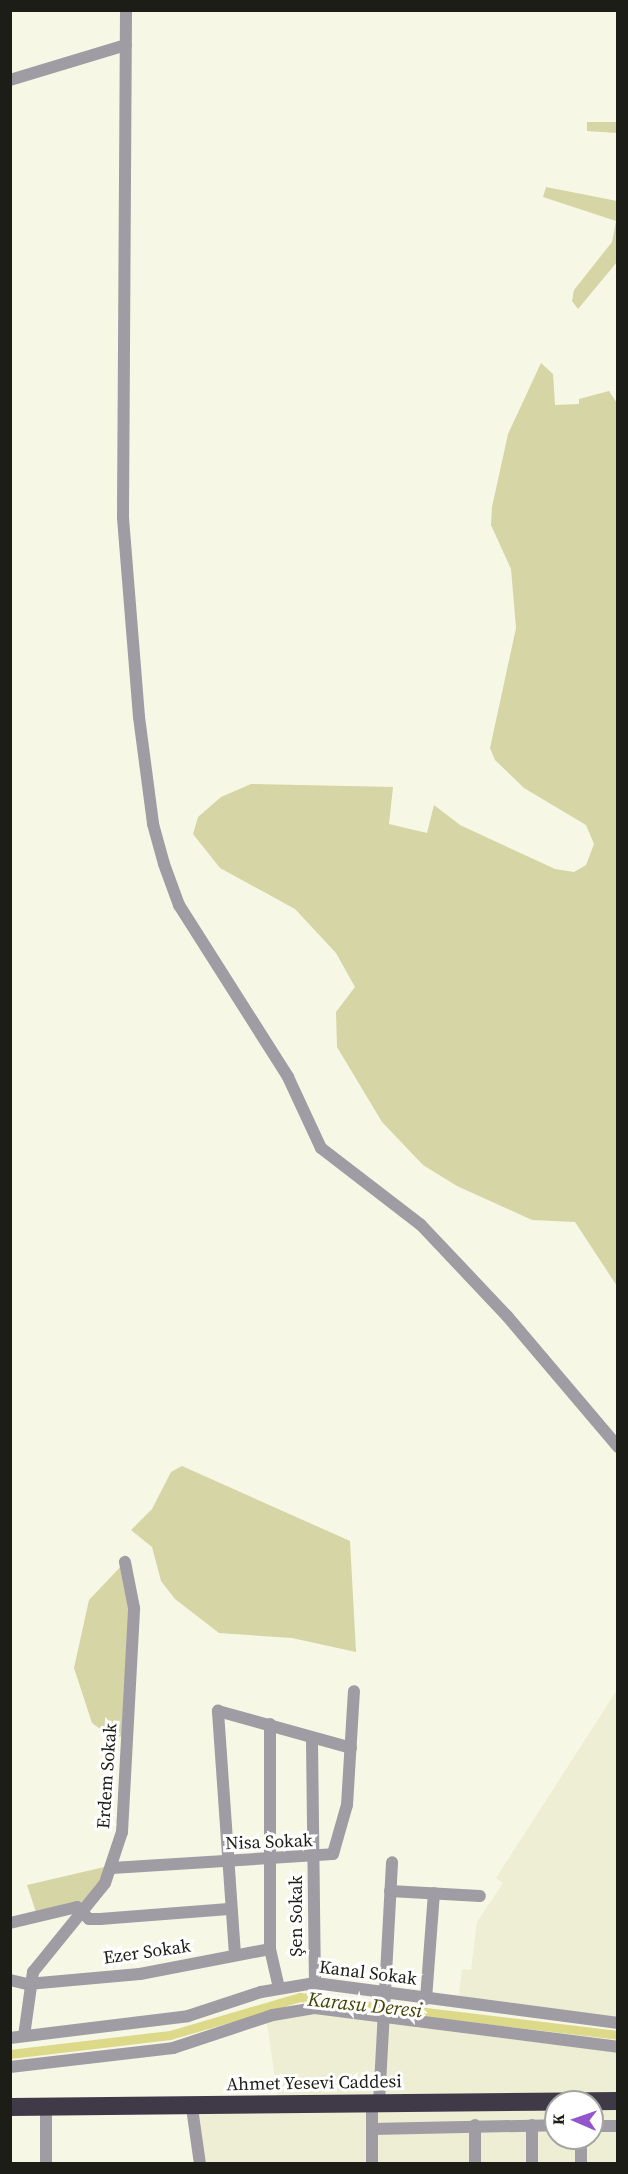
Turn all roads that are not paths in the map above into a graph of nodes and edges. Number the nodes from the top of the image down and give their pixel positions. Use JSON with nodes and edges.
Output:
{"nodes":[{"id":1,"x":126,"y":10,"type":"edge"},
{"id":2,"x":126,"y":45,"type":"junction"},
{"id":3,"x":10,"y":80,"type":"edge"},
{"id":4,"x":618,"y":1447,"type":"edge"},
{"id":5,"x":125,"y":1562,"type":"dead end"},
{"id":6,"x":354,"y":1692,"type":"dead end"},
{"id":7,"x":270,"y":1724,"type":"junction"},
{"id":8,"x":312,"y":1741,"type":"junction"},
{"id":9,"x":351,"y":1748,"type":"junction"},
{"id":10,"x":270,"y":1858,"type":"junction"},
{"id":11,"x":314,"y":1859,"type":"junction"},
{"id":12,"x":227,"y":1861,"type":"junction"},
{"id":13,"x":392,"y":1862,"type":"dead end"},
{"id":14,"x":112,"y":1868,"type":"junction"},
{"id":15,"x":390,"y":1891,"type":"junction"},
{"id":16,"x":434,"y":1893,"type":"junction"},
{"id":17,"x":480,"y":1896,"type":"dead end"},
{"id":18,"x":229,"y":1909,"type":"junction"},
{"id":19,"x":83,"y":1913,"type":"junction"},
{"id":20,"x":10,"y":1923,"type":"edge"},
{"id":21,"x":270,"y":1949,"type":"junction"},
{"id":22,"x":235,"y":1955,"type":"junction"},
{"id":23,"x":10,"y":1980,"type":"edge"},
{"id":24,"x":315,"y":1983,"type":"junction"},
{"id":25,"x":28,"y":1984,"type":"junction"},
{"id":26,"x":279,"y":1988,"type":"junction"},
{"id":27,"x":383,"y":1993,"type":"junction"},
{"id":28,"x":426,"y":1999,"type":"junction"},
{"id":29,"x":381,"y":2018,"type":"junction"},
{"id":30,"x":618,"y":2023,"type":"edge"},
{"id":31,"x":24,"y":2036,"type":"junction"},
{"id":32,"x":10,"y":2038,"type":"edge"},
{"id":33,"x":618,"y":2047,"type":"edge"},
{"id":34,"x":10,"y":2067,"type":"edge"},
{"id":35,"x":618,"y":2101,"type":"edge"},
{"id":36,"x":10,"y":2108,"type":"edge"},
{"id":37,"x":544,"y":2111,"type":"edge"},
{"id":38,"x":193,"y":2115,"type":"junction"},
{"id":39,"x":374,"y":2115,"type":"junction"},
{"id":40,"x":46,"y":2116,"type":"junction"},
{"id":41,"x":10,"y":2117,"type":"edge"},
{"id":42,"x":475,"y":2125,"type":"junction"},
{"id":43,"x":532,"y":2125,"type":"junction"},
{"id":44,"x":544,"y":2126,"type":"edge"},
{"id":45,"x":46,"y":2163,"type":"edge"},
{"id":46,"x":200,"y":2163,"type":"edge"},
{"id":47,"x":372,"y":2163,"type":"edge"},
{"id":48,"x":475,"y":2163,"type":"edge"},
{"id":49,"x":532,"y":2163,"type":"edge"}],
"edges":[{"from":1,"to":2,"type":"street"},
{"from":2,"to":3,"type":"street"},
{"from":2,"to":4,"type":"street"},
{"from":5,"to":14,"type":"street","name":"Erdem Sokak"},
{"from":6,"to":9,"type":"street","name":"Nisa Sokak"},
{"from":7,"to":8,"type":"street"},
{"from":7,"to":10,"type":"street"},
{"from":7,"to":12,"type":"street"},
{"from":8,"to":9,"type":"street"},
{"from":8,"to":11,"type":"street","name":"Şen Sokak"},
{"from":9,"to":11,"type":"street","name":"Nisa Sokak"},
{"from":10,"to":11,"type":"street","name":"Nisa Sokak"},
{"from":10,"to":12,"type":"street","name":"Nisa Sokak"},
{"from":10,"to":21,"type":"street"},
{"from":11,"to":24,"type":"street","name":"Şen Sokak"},
{"from":12,"to":14,"type":"street","name":"Nisa Sokak"},
{"from":12,"to":18,"type":"street"},
{"from":13,"to":15,"type":"street"},
{"from":14,"to":19,"type":"street","name":"Erdem Sokak"},
{"from":15,"to":16,"type":"street"},
{"from":15,"to":27,"type":"street"},
{"from":16,"to":17,"type":"street"},
{"from":16,"to":28,"type":"street"},
{"from":18,"to":19,"type":"street"},
{"from":18,"to":22,"type":"street"},
{"from":19,"to":20,"type":"street"},
{"from":19,"to":25,"type":"street","name":"Erdem Sokak"},
{"from":21,"to":22,"type":"street","name":"Ezer Sokak"},
{"from":21,"to":26,"type":"street"},
{"from":22,"to":25,"type":"street","name":"Ezer Sokak"},
{"from":23,"to":25,"type":"street","name":"Ezer Sokak"},
{"from":24,"to":26,"type":"street","name":"Kanal Sokak"},
{"from":24,"to":27,"type":"street","name":"Kanal Sokak"},
{"from":25,"to":31,"type":"street","name":"Erdem Sokak"},
{"from":26,"to":31,"type":"street","name":"Kanal Sokak"},
{"from":27,"to":28,"type":"street","name":"Kanal Sokak"},
{"from":27,"to":29,"type":"street"},
{"from":28,"to":30,"type":"street","name":"Kanal Sokak"},
{"from":29,"to":33,"type":"street"},
{"from":29,"to":34,"type":"street"},
{"from":29,"to":39,"type":"street"},
{"from":31,"to":32,"type":"street","name":"Kanal Sokak"},
{"from":35,"to":39,"type":"highway","name":"Ahmet Yesevi Caddesi"},
{"from":36,"to":39,"type":"highway","name":"Ahmet Yesevi Caddesi"},
{"from":37,"to":39,"type":"highway","name":"Ahmet Yesevi Caddesi"},
{"from":38,"to":39,"type":"highway","name":"Ahmet Yesevi Caddesi"},
{"from":38,"to":40,"type":"highway","name":"Ahmet Yesevi Caddesi"},
{"from":38,"to":46,"type":"street"},
{"from":39,"to":42,"type":"street"},
{"from":39,"to":47,"type":"street"},
{"from":40,"to":41,"type":"highway","name":"Ahmet Yesevi Caddesi"},
{"from":40,"to":45,"type":"street"},
{"from":42,"to":43,"type":"street"},
{"from":42,"to":48,"type":"street"},
{"from":43,"to":44,"type":"street"},
{"from":43,"to":49,"type":"street"}]}
